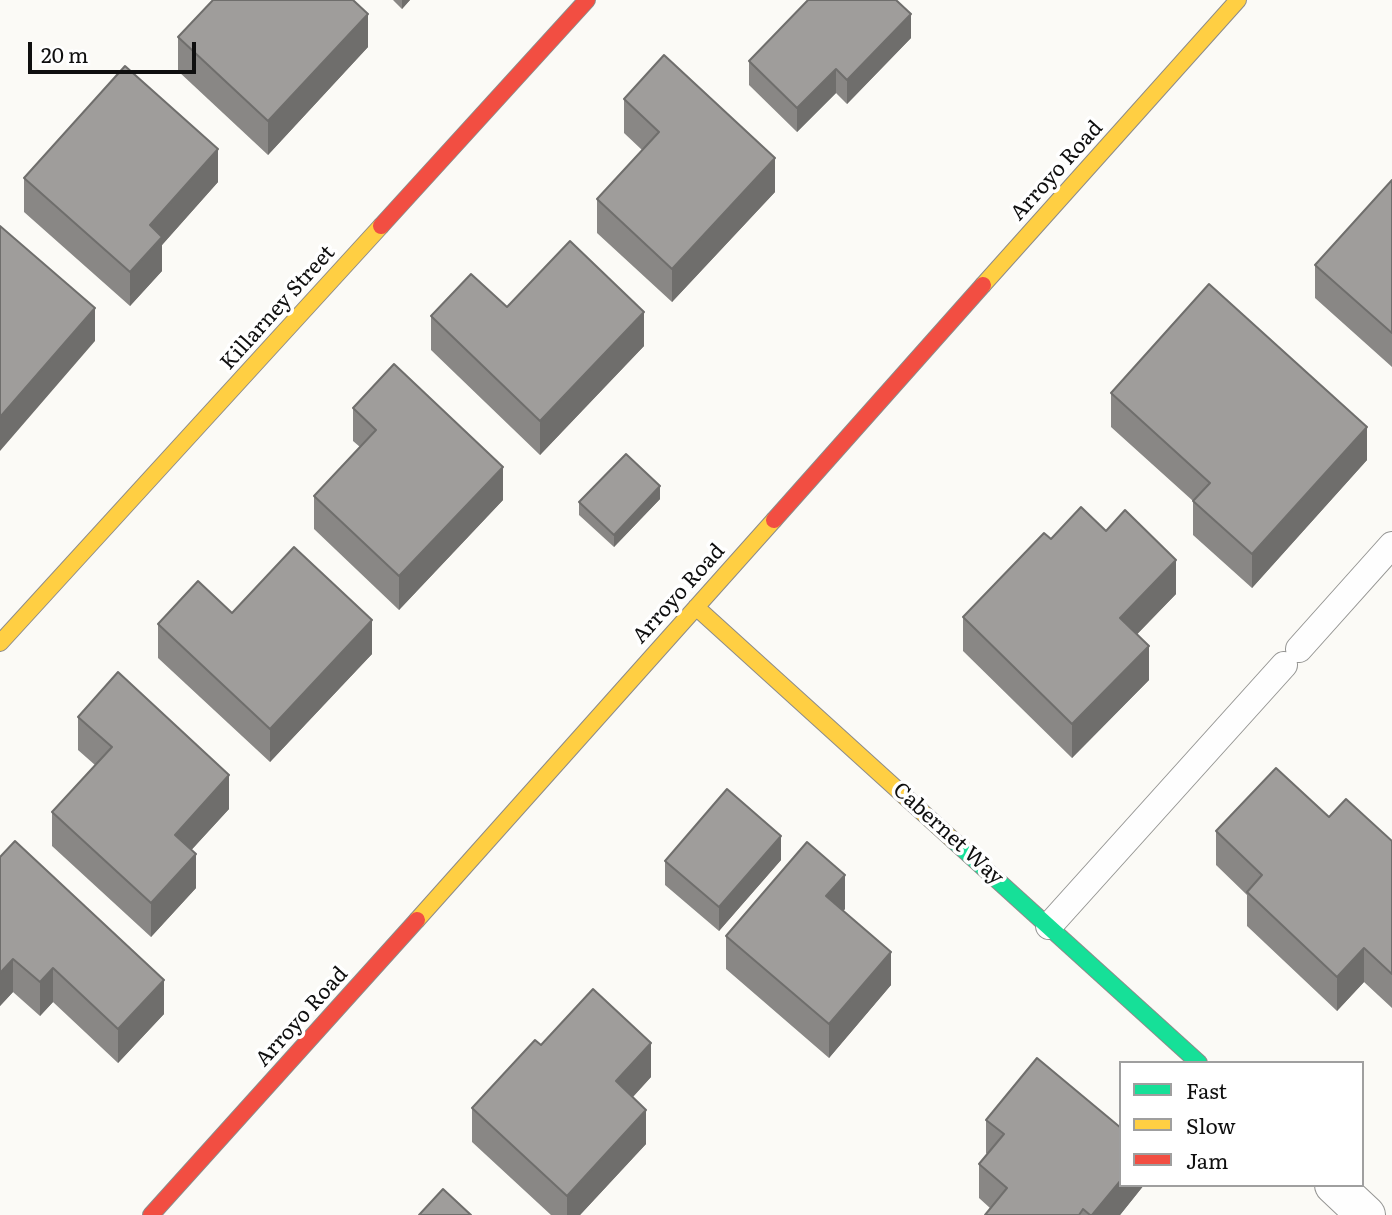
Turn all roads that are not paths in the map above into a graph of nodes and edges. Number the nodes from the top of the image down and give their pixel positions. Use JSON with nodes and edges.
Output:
{"nodes":[{"id":1,"x":587,"y":0,"type":"edge"},
{"id":2,"x":1238,"y":0,"type":"edge"},
{"id":3,"x":1392,"y":545,"type":"edge"},
{"id":4,"x":696,"y":607,"type":"junction"},
{"id":5,"x":0,"y":643,"type":"edge"},
{"id":6,"x":1049,"y":926,"type":"junction"},
{"id":7,"x":1197,"y":1061,"type":"edge"},
{"id":8,"x":150,"y":1215,"type":"edge"}],
"edges":[{"from":1,"to":5,"type":"street","name":"Killarney Street"},
{"from":2,"to":4,"type":"street","name":"Arroyo Road"},
{"from":3,"to":6,"type":"lane"},
{"from":4,"to":6,"type":"street","name":"Cabernet Way"},
{"from":4,"to":8,"type":"street","name":"Arroyo Road"},
{"from":6,"to":7,"type":"street","name":"Cabernet Way"}]}
